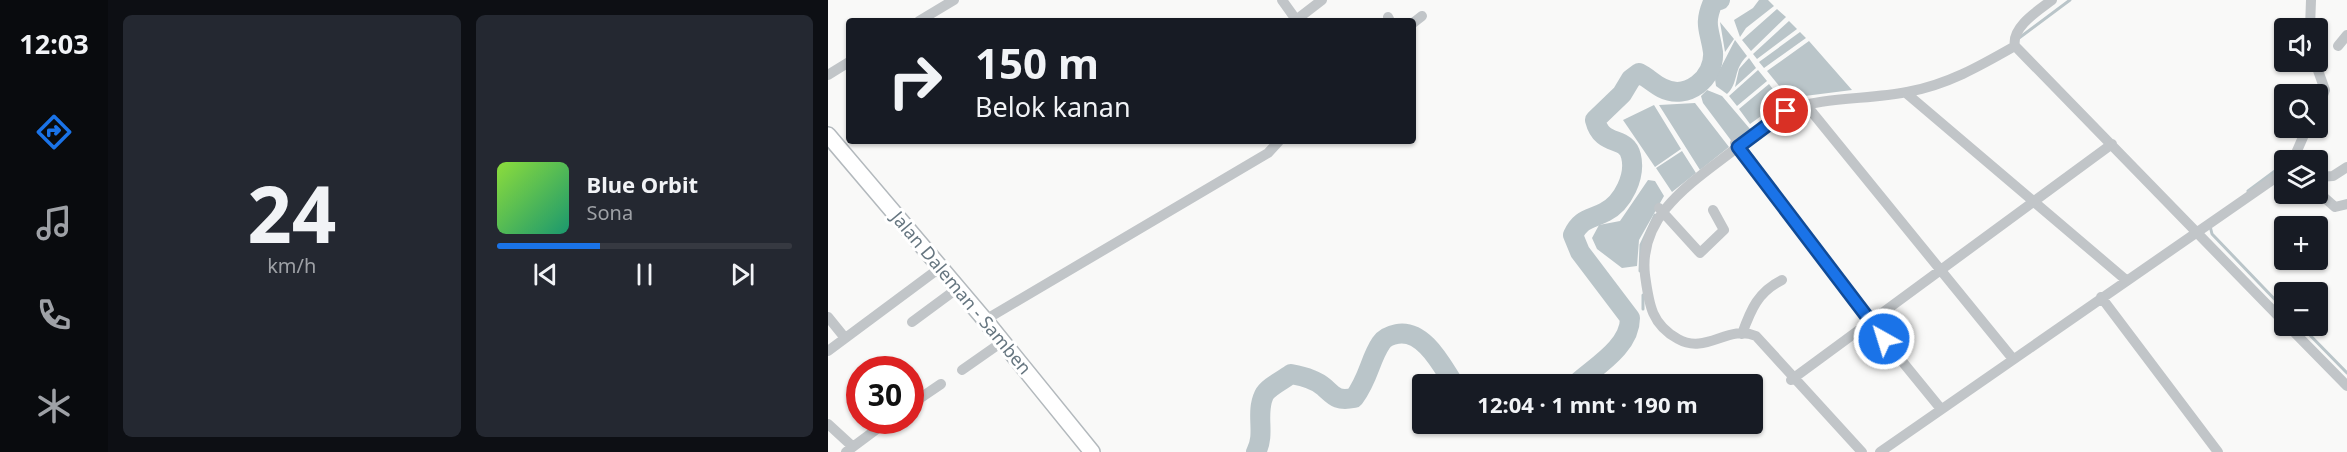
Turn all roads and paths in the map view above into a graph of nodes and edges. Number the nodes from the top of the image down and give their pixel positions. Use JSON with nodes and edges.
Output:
{"nodes":[{"id":1,"x":954,"y":0,"type":"edge"},
{"id":2,"x":1282,"y":0,"type":"edge"},
{"id":3,"x":1322,"y":0,"type":"edge"},
{"id":4,"x":2052,"y":0,"type":"edge"},
{"id":5,"x":2311,"y":0,"type":"edge"},
{"id":6,"x":1422,"y":16,"type":"dead end"},
{"id":7,"x":924,"y":18,"type":"edge"},
{"id":8,"x":1295,"y":18,"type":"edge"},
{"id":9,"x":1301,"y":18,"type":"edge"},
{"id":10,"x":2310,"y":18,"type":"edge"},
{"id":11,"x":1416,"y":21,"type":"edge"},
{"id":12,"x":2347,"y":35,"type":"edge"},
{"id":13,"x":2015,"y":46,"type":"junction"},
{"id":14,"x":2338,"y":46,"type":"dead end"},
{"id":15,"x":846,"y":64,"type":"edge"},
{"id":16,"x":828,"y":75,"type":"edge"},
{"id":17,"x":1906,"y":93,"type":"junction"},
{"id":18,"x":1807,"y":106,"type":"junction"},
{"id":19,"x":828,"y":135,"type":"edge"},
{"id":20,"x":1276,"y":144,"type":"edge"},
{"id":21,"x":2112,"y":144,"type":"junction"},
{"id":22,"x":1736,"y":145,"type":"junction"},
{"id":23,"x":2347,"y":167,"type":"edge"},
{"id":24,"x":2328,"y":176,"type":"edge"},
{"id":25,"x":2274,"y":179,"type":"edge"},
{"id":26,"x":2034,"y":201,"type":"junction"},
{"id":27,"x":2328,"y":201,"type":"edge"},
{"id":28,"x":2347,"y":204,"type":"edge"},
{"id":29,"x":1660,"y":209,"type":"junction"},
{"id":30,"x":1713,"y":210,"type":"dead end"},
{"id":31,"x":2197,"y":233,"type":"junction"},
{"id":32,"x":941,"y":267,"type":"junction"},
{"id":33,"x":1940,"y":269,"type":"junction"},
{"id":34,"x":1782,"y":280,"type":"dead end"},
{"id":35,"x":2126,"y":280,"type":"junction"},
{"id":36,"x":958,"y":288,"type":"junction"},
{"id":37,"x":2101,"y":297,"type":"junction"},
{"id":38,"x":2274,"y":312,"type":"edge"},
{"id":39,"x":828,"y":317,"type":"edge"},
{"id":40,"x":985,"y":320,"type":"junction"},
{"id":41,"x":912,"y":322,"type":"dead end"},
{"id":42,"x":1870,"y":322,"type":"junction"},
{"id":43,"x":1742,"y":334,"type":"junction"},
{"id":44,"x":2298,"y":336,"type":"edge"},
{"id":45,"x":845,"y":338,"type":"junction"},
{"id":46,"x":1002,"y":342,"type":"junction"},
{"id":47,"x":828,"y":351,"type":"edge"},
{"id":48,"x":2013,"y":359,"type":"junction"},
{"id":49,"x":962,"y":370,"type":"dead end"},
{"id":50,"x":1793,"y":379,"type":"junction"},
{"id":51,"x":941,"y":384,"type":"dead end"},
{"id":52,"x":2347,"y":386,"type":"edge"},
{"id":53,"x":924,"y":396,"type":"edge"},
{"id":54,"x":1941,"y":409,"type":"junction"},
{"id":55,"x":828,"y":424,"type":"edge"},
{"id":56,"x":870,"y":434,"type":"edge"},
{"id":57,"x":849,"y":449,"type":"edge"},
{"id":58,"x":1092,"y":452,"type":"edge"},
{"id":59,"x":1862,"y":452,"type":"edge"},
{"id":60,"x":1880,"y":452,"type":"edge"},
{"id":61,"x":2218,"y":452,"type":"edge"}],
"edges":[{"from":1,"to":7,"type":"street"},
{"from":2,"to":8,"type":"street"},
{"from":3,"to":9,"type":"street"},
{"from":4,"to":13,"type":"street"},
{"from":5,"to":10,"type":"street"},
{"from":6,"to":11,"type":"street"},
{"from":12,"to":14,"type":"street"},
{"from":13,"to":17,"type":"street"},
{"from":13,"to":21,"type":"street"},
{"from":15,"to":16,"type":"street"},
{"from":17,"to":18,"type":"street"},
{"from":17,"to":26,"type":"street"},
{"from":18,"to":22,"type":"street"},
{"from":18,"to":33,"type":"street"},
{"from":19,"to":32,"type":"main road","name":"Jalan Daleman - Samben"},
{"from":20,"to":40,"type":"street"},
{"from":21,"to":26,"type":"street"},
{"from":21,"to":31,"type":"street"},
{"from":22,"to":29,"type":"street"},
{"from":22,"to":42,"type":"street"},
{"from":23,"to":24,"type":"street"},
{"from":25,"to":31,"type":"street"},
{"from":26,"to":33,"type":"street"},
{"from":26,"to":35,"type":"street"},
{"from":27,"to":28,"type":"street"},
{"from":29,"to":30,"type":"street"},
{"from":29,"to":43,"type":"street"},
{"from":31,"to":35,"type":"street"},
{"from":31,"to":38,"type":"street"},
{"from":32,"to":36,"type":"main road","name":"Jalan Daleman - Samben"},
{"from":32,"to":45,"type":"street"},
{"from":33,"to":42,"type":"street"},
{"from":33,"to":48,"type":"street"},
{"from":34,"to":43,"type":"street"},
{"from":35,"to":37,"type":"street"},
{"from":36,"to":40,"type":"main road","name":"Jalan Daleman - Samben"},
{"from":36,"to":41,"type":"street"},
{"from":37,"to":48,"type":"street"},
{"from":37,"to":61,"type":"street"},
{"from":39,"to":45,"type":"street"},
{"from":40,"to":46,"type":"main road","name":"Jalan Daleman - Samben"},
{"from":42,"to":50,"type":"street"},
{"from":42,"to":54,"type":"street"},
{"from":43,"to":50,"type":"street"},
{"from":44,"to":52,"type":"street"},
{"from":45,"to":47,"type":"street"},
{"from":46,"to":49,"type":"street"},
{"from":46,"to":58,"type":"main road","name":"Jalan Daleman - Samben"},
{"from":48,"to":54,"type":"street"},
{"from":50,"to":59,"type":"street"},
{"from":51,"to":53,"type":"street"},
{"from":54,"to":60,"type":"street"},
{"from":55,"to":57,"type":"street"},
{"from":56,"to":57,"type":"street"}]}
